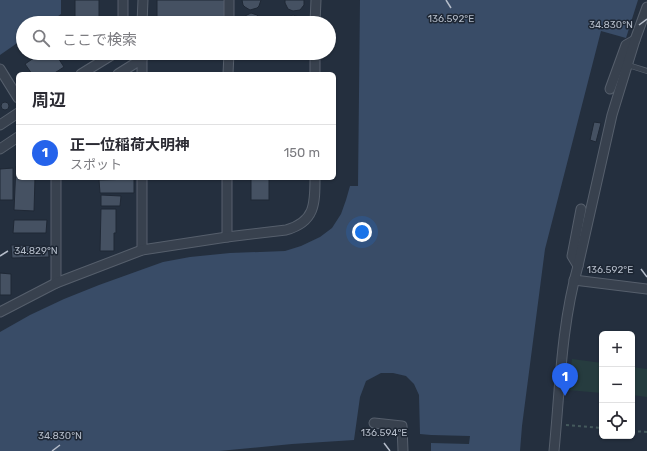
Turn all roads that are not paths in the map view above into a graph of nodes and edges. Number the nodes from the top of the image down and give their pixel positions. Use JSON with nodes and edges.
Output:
{"nodes":[{"id":1,"x":124,"y":0,"type":"edge"},
{"id":2,"x":143,"y":0,"type":"edge"},
{"id":3,"x":229,"y":0,"type":"edge"},
{"id":4,"x":316,"y":0,"type":"edge"},
{"id":5,"x":647,"y":7,"type":"edge"},
{"id":6,"x":123,"y":16,"type":"edge"},
{"id":7,"x":142,"y":16,"type":"edge"},
{"id":8,"x":229,"y":16,"type":"edge"},
{"id":9,"x":315,"y":16,"type":"edge"},
{"id":10,"x":635,"y":40,"type":"junction"},
{"id":11,"x":104,"y":60,"type":"edge"},
{"id":12,"x":137,"y":60,"type":"edge"},
{"id":13,"x":142,"y":60,"type":"edge"},
{"id":14,"x":228,"y":60,"type":"edge"},
{"id":15,"x":315,"y":60,"type":"edge"},
{"id":16,"x":627,"y":64,"type":"junction"},
{"id":17,"x":0,"y":69,"type":"edge"},
{"id":18,"x":647,"y":71,"type":"edge"},
{"id":19,"x":84,"y":72,"type":"edge"},
{"id":20,"x":121,"y":72,"type":"edge"},
{"id":21,"x":142,"y":72,"type":"edge"},
{"id":22,"x":228,"y":72,"type":"edge"},
{"id":23,"x":315,"y":72,"type":"edge"},
{"id":24,"x":610,"y":88,"type":"dead end"},
{"id":25,"x":16,"y":95,"type":"edge"},
{"id":26,"x":16,"y":114,"type":"edge"},
{"id":27,"x":0,"y":125,"type":"edge"},
{"id":28,"x":16,"y":138,"type":"edge"},
{"id":29,"x":0,"y":149,"type":"edge"},
{"id":30,"x":56,"y":180,"type":"edge"},
{"id":31,"x":142,"y":180,"type":"edge"},
{"id":32,"x":227,"y":180,"type":"edge"},
{"id":33,"x":315,"y":180,"type":"edge"},
{"id":34,"x":581,"y":209,"type":"dead end"},
{"id":35,"x":227,"y":237,"type":"junction"},
{"id":36,"x":142,"y":250,"type":"junction"},
{"id":37,"x":578,"y":266,"type":"junction"},
{"id":38,"x":574,"y":280,"type":"junction"},
{"id":39,"x":56,"y":283,"type":"junction"},
{"id":40,"x":647,"y":289,"type":"edge"},
{"id":41,"x":0,"y":312,"type":"edge"},
{"id":42,"x":374,"y":423,"type":"dead end"},
{"id":43,"x":403,"y":451,"type":"edge"},
{"id":44,"x":554,"y":451,"type":"edge"}],
"edges":[{"from":1,"to":6,"type":"street"},
{"from":2,"to":7,"type":"street"},
{"from":3,"to":8,"type":"street"},
{"from":4,"to":9,"type":"street"},
{"from":5,"to":10,"type":"street"},
{"from":10,"to":16,"type":"street"},
{"from":10,"to":24,"type":"street"},
{"from":11,"to":19,"type":"street"},
{"from":12,"to":20,"type":"street"},
{"from":13,"to":21,"type":"street"},
{"from":14,"to":22,"type":"street"},
{"from":15,"to":23,"type":"street"},
{"from":16,"to":18,"type":"lane"},
{"from":16,"to":37,"type":"street"},
{"from":17,"to":25,"type":"street"},
{"from":26,"to":27,"type":"street"},
{"from":28,"to":29,"type":"street"},
{"from":30,"to":39,"type":"street"},
{"from":31,"to":36,"type":"street"},
{"from":32,"to":35,"type":"street"},
{"from":33,"to":35,"type":"street"},
{"from":34,"to":37,"type":"street"},
{"from":35,"to":36,"type":"street"},
{"from":36,"to":39,"type":"street"},
{"from":37,"to":38,"type":"street"},
{"from":38,"to":40,"type":"street"},
{"from":38,"to":44,"type":"street"},
{"from":39,"to":41,"type":"street"},
{"from":42,"to":43,"type":"street"}]}
